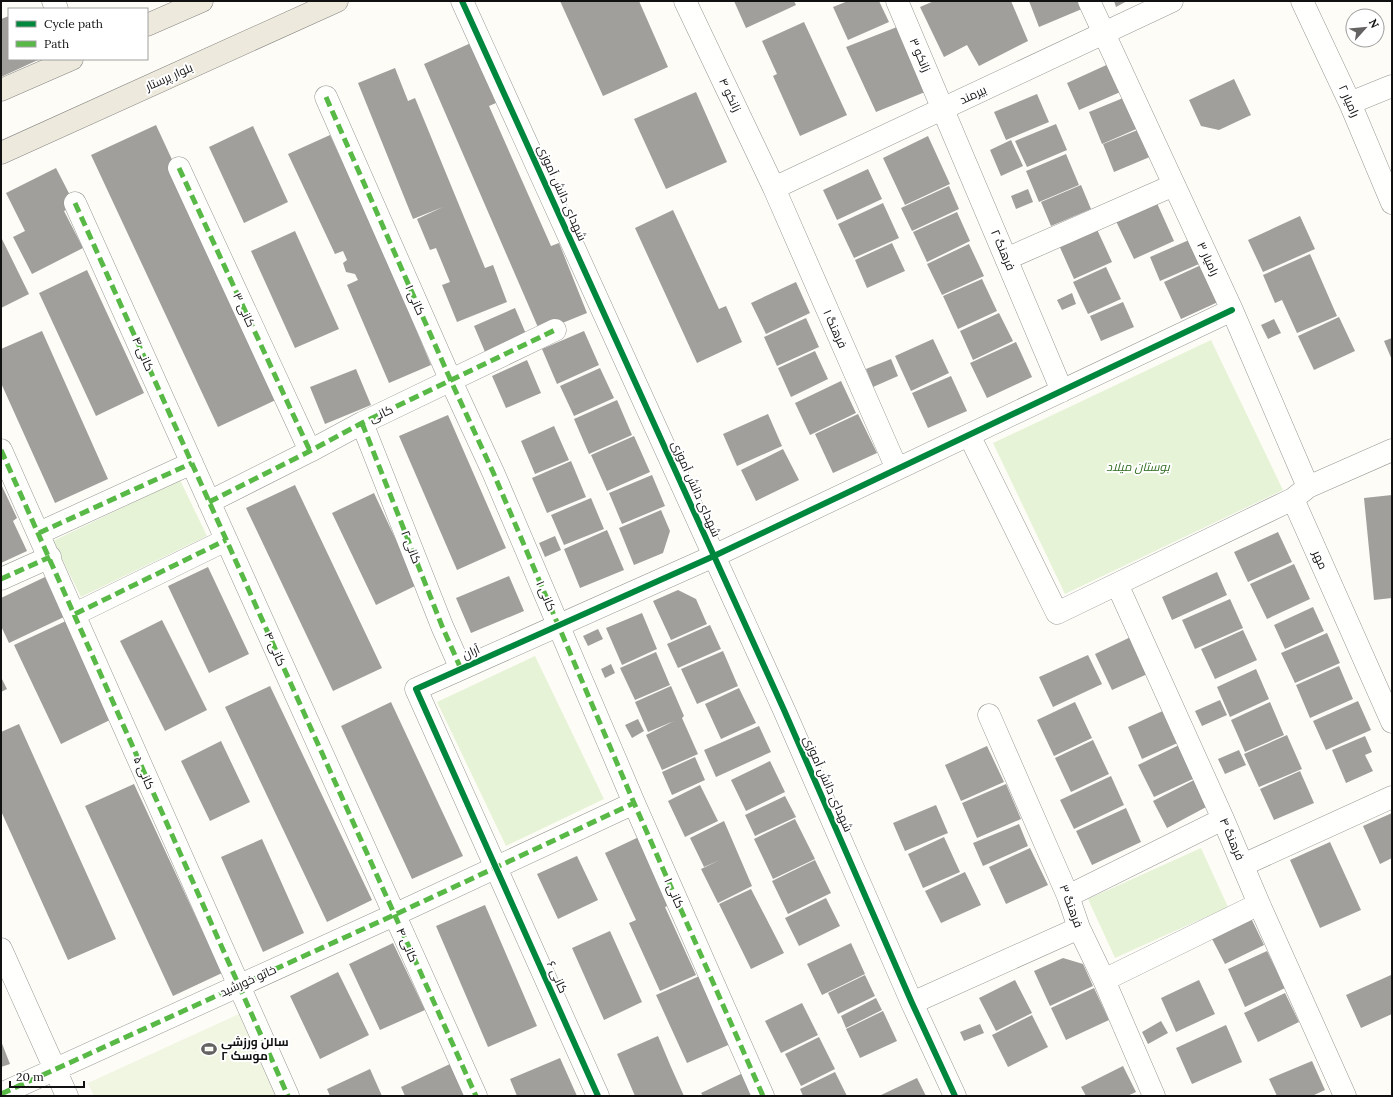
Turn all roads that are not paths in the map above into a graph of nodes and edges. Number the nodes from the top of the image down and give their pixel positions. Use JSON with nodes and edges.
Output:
{"nodes":[{"id":1,"x":202,"y":1,"type":"edge"},
{"id":2,"x":337,"y":1,"type":"edge"},
{"id":3,"x":462,"y":1,"type":"edge"},
{"id":4,"x":685,"y":1,"type":"edge"},
{"id":5,"x":897,"y":1,"type":"edge"},
{"id":6,"x":1089,"y":1,"type":"edge"},
{"id":7,"x":1172,"y":1,"type":"edge"},
{"id":8,"x":1302,"y":1,"type":"edge"},
{"id":9,"x":148,"y":25,"type":"edge"},
{"id":10,"x":1104,"y":33,"type":"junction"},
{"id":11,"x":70,"y":60,"type":"edge"},
{"id":12,"x":1392,"y":86,"type":"edge"},
{"id":13,"x":1,"y":90,"type":"edge"},
{"id":14,"x":326,"y":97,"type":"dead end"},
{"id":15,"x":1350,"y":103,"type":"junction"},
{"id":16,"x":943,"y":109,"type":"junction"},
{"id":17,"x":1,"y":153,"type":"edge"},
{"id":18,"x":178,"y":168,"type":"dead end"},
{"id":19,"x":1174,"y":185,"type":"junction"},
{"id":20,"x":774,"y":188,"type":"junction"},
{"id":21,"x":75,"y":202,"type":"dead end"},
{"id":22,"x":1392,"y":203,"type":"edge"},
{"id":23,"x":1006,"y":259,"type":"junction"},
{"id":24,"x":1232,"y":310,"type":"junction"},
{"id":25,"x":555,"y":330,"type":"dead end"},
{"id":26,"x":450,"y":382,"type":"junction"},
{"id":27,"x":1062,"y":391,"type":"junction"},
{"id":28,"x":362,"y":423,"type":"junction"},
{"id":29,"x":969,"y":435,"type":"junction"},
{"id":30,"x":1,"y":450,"type":"edge"},
{"id":31,"x":1392,"y":450,"type":"edge"},
{"id":32,"x":310,"y":452,"type":"junction"},
{"id":33,"x":192,"y":464,"type":"junction"},
{"id":34,"x":897,"y":469,"type":"junction"},
{"id":35,"x":1300,"y":493,"type":"junction"},
{"id":36,"x":209,"y":502,"type":"junction"},
{"id":37,"x":39,"y":533,"type":"junction"},
{"id":38,"x":226,"y":540,"type":"junction"},
{"id":39,"x":714,"y":556,"type":"junction"},
{"id":40,"x":50,"y":557,"type":"junction"},
{"id":41,"x":1,"y":579,"type":"edge"},
{"id":42,"x":1117,"y":584,"type":"junction"},
{"id":43,"x":74,"y":614,"type":"junction"},
{"id":44,"x":558,"y":625,"type":"junction"},
{"id":45,"x":461,"y":669,"type":"junction"},
{"id":46,"x":989,"y":715,"type":"dead end"},
{"id":47,"x":1392,"y":722,"type":"edge"},
{"id":48,"x":1392,"y":797,"type":"edge"},
{"id":49,"x":634,"y":803,"type":"junction"},
{"id":50,"x":1223,"y":819,"type":"junction"},
{"id":51,"x":1243,"y":865,"type":"junction"},
{"id":52,"x":495,"y":868,"type":"junction"},
{"id":53,"x":1068,"y":896,"type":"junction"},
{"id":54,"x":1259,"y":904,"type":"junction"},
{"id":55,"x":394,"y":916,"type":"junction"},
{"id":56,"x":1079,"y":928,"type":"junction"},
{"id":57,"x":1,"y":949,"type":"edge"},
{"id":58,"x":1104,"y":980,"type":"junction"},
{"id":59,"x":238,"y":986,"type":"junction"},
{"id":60,"x":912,"y":1003,"type":"junction"},
{"id":61,"x":55,"y":1069,"type":"junction"},
{"id":62,"x":1,"y":1094,"type":"edge"},
{"id":63,"x":67,"y":1096,"type":"edge"},
{"id":64,"x":288,"y":1096,"type":"edge"},
{"id":65,"x":476,"y":1096,"type":"edge"},
{"id":66,"x":598,"y":1096,"type":"edge"},
{"id":67,"x":763,"y":1096,"type":"edge"},
{"id":68,"x":955,"y":1096,"type":"edge"},
{"id":69,"x":1154,"y":1096,"type":"edge"},
{"id":70,"x":1345,"y":1096,"type":"edge"}],
"edges":[{"from":1,"to":9,"type":"main road"},
{"from":2,"to":17,"type":"main road","name":"بلوار پرستار"},
{"from":3,"to":39,"type":"street","name":"شهدای دانش آموزی"},
{"from":4,"to":20,"type":"street","name":"زانکو ۴"},
{"from":5,"to":16,"type":"street","name":"زانکو ۳"},
{"from":6,"to":10,"type":"street","name":"رامیار ۳"},
{"from":7,"to":10,"type":"street","name":"بیرمند"},
{"from":8,"to":15,"type":"street","name":"رامیار ۲"},
{"from":10,"to":16,"type":"street","name":"بیرمند"},
{"from":10,"to":19,"type":"street","name":"رامیار ۳"},
{"from":11,"to":13,"type":"main road"},
{"from":12,"to":15,"type":"street"},
{"from":14,"to":26,"type":"street","name":"کانی ۱"},
{"from":15,"to":22,"type":"street","name":"رامیار ۲"},
{"from":16,"to":20,"type":"street","name":"بیرمند"},
{"from":16,"to":23,"type":"street","name":"فرهنگ ۲"},
{"from":18,"to":32,"type":"street","name":"کانی ۳"},
{"from":19,"to":23,"type":"street"},
{"from":19,"to":24,"type":"street","name":"رامیار ۳"},
{"from":20,"to":34,"type":"street","name":"فرهنگ ۱"},
{"from":21,"to":33,"type":"street","name":"کانی ۴"},
{"from":23,"to":27,"type":"street","name":"فرهنگ ۲"},
{"from":24,"to":27,"type":"street","name":"آران"},
{"from":24,"to":35,"type":"street","name":"رامیار ۳"},
{"from":25,"to":26,"type":"street","name":"کانی"},
{"from":26,"to":28,"type":"street","name":"کانی"},
{"from":26,"to":44,"type":"street","name":"کانی ۱"},
{"from":27,"to":29,"type":"street","name":"آران"},
{"from":28,"to":32,"type":"street","name":"کانی"},
{"from":28,"to":45,"type":"street","name":"کانی ۲"},
{"from":29,"to":34,"type":"street","name":"آران"},
{"from":29,"to":42,"type":"street"},
{"from":30,"to":37,"type":"street","name":"کانی ۵"},
{"from":31,"to":35,"type":"street"},
{"from":32,"to":36,"type":"street","name":"کانی"},
{"from":33,"to":36,"type":"street","name":"کانی ۴"},
{"from":33,"to":37,"type":"street"},
{"from":34,"to":39,"type":"street","name":"آران"},
{"from":35,"to":42,"type":"street"},
{"from":35,"to":47,"type":"street","name":"مهر"},
{"from":36,"to":38,"type":"street","name":"کانی ۴"},
{"from":37,"to":40,"type":"street","name":"کانی ۵"},
{"from":38,"to":43,"type":"street"},
{"from":38,"to":55,"type":"street","name":"کانی ۴"},
{"from":39,"to":44,"type":"street","name":"آران"},
{"from":39,"to":60,"type":"street","name":"شهدای دانش آموزی"},
{"from":40,"to":41,"type":"street"},
{"from":40,"to":43,"type":"street","name":"کانی ۵"},
{"from":42,"to":50,"type":"street","name":"فرهنگ ۴"},
{"from":43,"to":59,"type":"street","name":"کانی ۵"},
{"from":44,"to":45,"type":"street","name":"آران"},
{"from":44,"to":49,"type":"street","name":"کانی ۱"},
{"from":45,"to":52,"type":"street","name":"آران"},
{"from":46,"to":53,"type":"street","name":"فرهنگ ۳"},
{"from":48,"to":51,"type":"street"},
{"from":49,"to":52,"type":"street","name":"خاتو خورشید"},
{"from":49,"to":67,"type":"street","name":"کانی ۱"},
{"from":50,"to":51,"type":"street","name":"فرهنگ ۴"},
{"from":50,"to":53,"type":"street"},
{"from":51,"to":54,"type":"street","name":"فرهنگ ۴"},
{"from":52,"to":55,"type":"street","name":"خاتو خورشید"},
{"from":52,"to":66,"type":"street","name":"کانی ۶"},
{"from":53,"to":56,"type":"street","name":"فرهنگ ۳"},
{"from":54,"to":58,"type":"street"},
{"from":54,"to":70,"type":"street","name":"فرهنگ ۴"},
{"from":55,"to":59,"type":"street","name":"خاتو خورشید"},
{"from":55,"to":65,"type":"street","name":"کانی ۴"},
{"from":56,"to":58,"type":"street","name":"فرهنگ ۳"},
{"from":56,"to":60,"type":"street"},
{"from":57,"to":61,"type":"street"},
{"from":58,"to":69,"type":"street","name":"فرهنگ ۳"},
{"from":59,"to":61,"type":"street","name":"خاتو خورشید"},
{"from":59,"to":64,"type":"street","name":"کانی ۵"},
{"from":60,"to":68,"type":"street","name":"شهدای دانش آموزی"},
{"from":61,"to":62,"type":"street","name":"خاتو خورشید"},
{"from":61,"to":63,"type":"street"}]}
